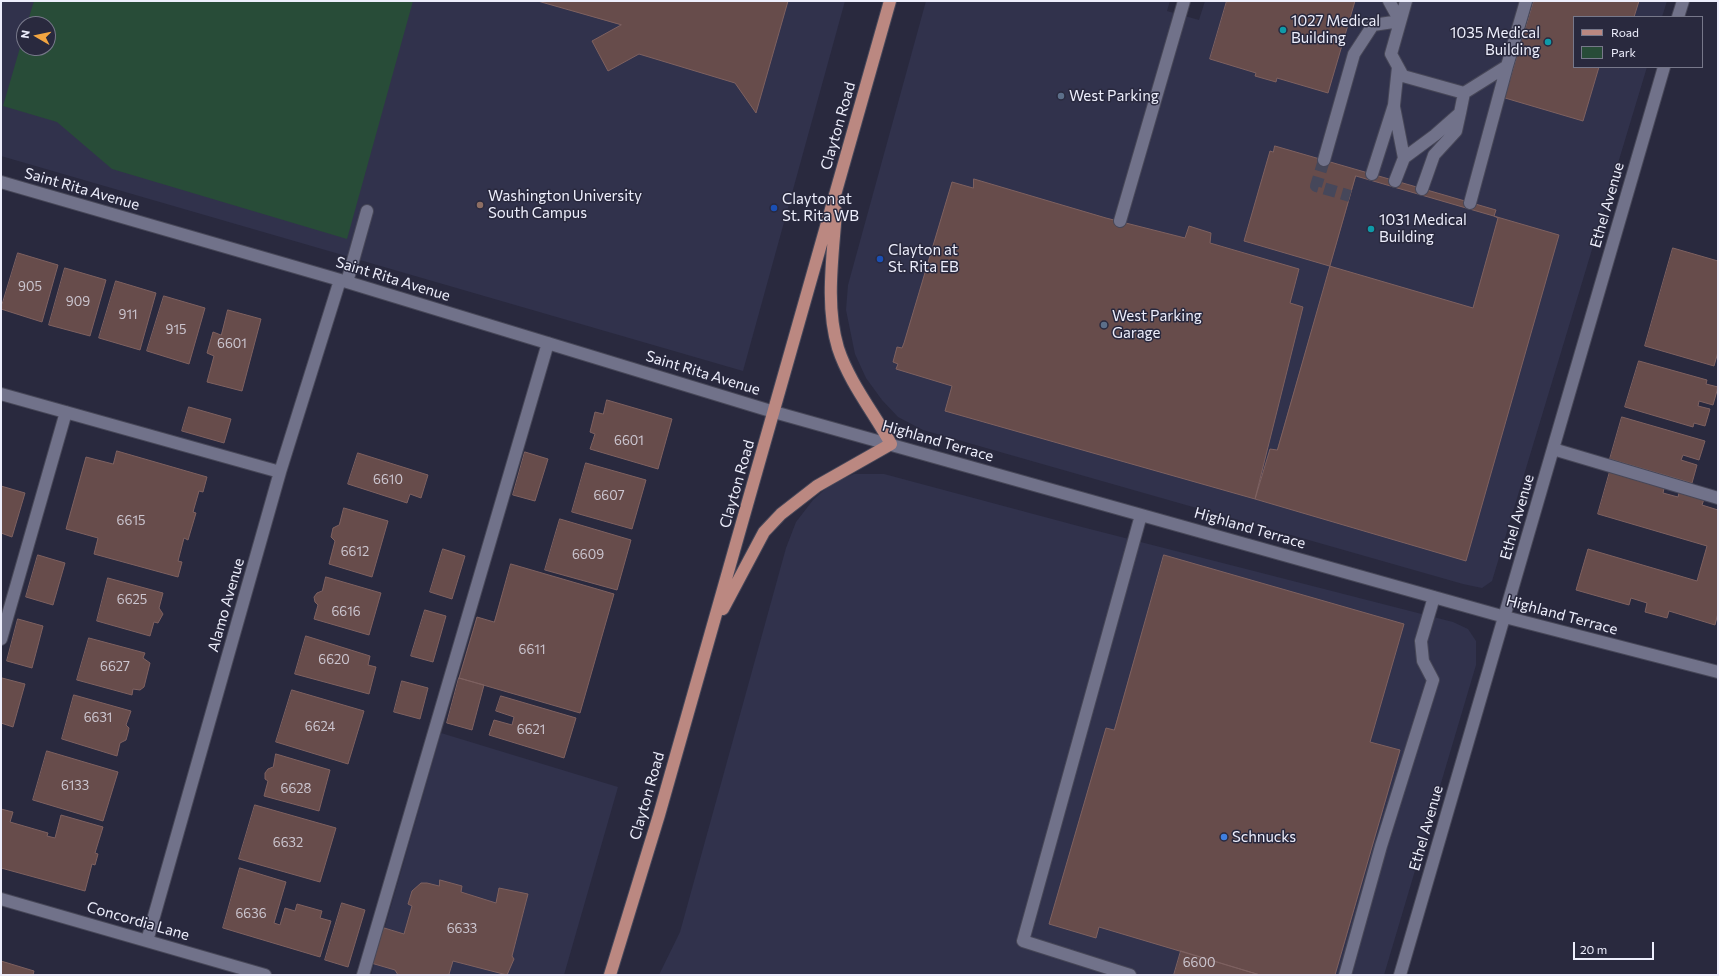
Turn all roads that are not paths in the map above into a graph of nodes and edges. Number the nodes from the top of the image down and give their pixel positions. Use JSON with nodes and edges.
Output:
{"nodes":[{"id":1,"x":890,"y":1,"type":"edge"},
{"id":2,"x":1184,"y":1,"type":"edge"},
{"id":3,"x":1389,"y":1,"type":"edge"},
{"id":4,"x":1406,"y":1,"type":"edge"},
{"id":5,"x":1526,"y":1,"type":"edge"},
{"id":6,"x":1683,"y":1,"type":"edge"},
{"id":7,"x":1678,"y":16,"type":"edge"},
{"id":8,"x":1400,"y":21,"type":"junction"},
{"id":9,"x":1507,"y":66,"type":"junction"},
{"id":10,"x":1398,"y":67,"type":"junction"},
{"id":11,"x":1664,"y":68,"type":"edge"},
{"id":12,"x":1464,"y":93,"type":"junction"},
{"id":13,"x":1394,"y":106,"type":"junction"},
{"id":14,"x":1460,"y":113,"type":"junction"},
{"id":15,"x":1404,"y":158,"type":"junction"},
{"id":16,"x":1324,"y":160,"type":"tunnel mouth"},
{"id":17,"x":1372,"y":174,"type":"dead end"},
{"id":18,"x":1396,"y":181,"type":"dead end"},
{"id":19,"x":1,"y":182,"type":"edge"},
{"id":20,"x":838,"y":186,"type":"junction"},
{"id":21,"x":1422,"y":189,"type":"dead end"},
{"id":22,"x":1470,"y":203,"type":"dead end"},
{"id":23,"x":367,"y":211,"type":"dead end"},
{"id":24,"x":1120,"y":221,"type":"dead end"},
{"id":25,"x":344,"y":281,"type":"junction"},
{"id":26,"x":548,"y":343,"type":"junction"},
{"id":27,"x":1,"y":394,"type":"edge"},
{"id":28,"x":66,"y":412,"type":"junction"},
{"id":29,"x":774,"y":412,"type":"junction"},
{"id":30,"x":891,"y":444,"type":"junction"},
{"id":31,"x":1553,"y":449,"type":"junction"},
{"id":32,"x":280,"y":472,"type":"junction"},
{"id":33,"x":1718,"y":498,"type":"edge"},
{"id":34,"x":1141,"y":515,"type":"junction"},
{"id":35,"x":1434,"y":597,"type":"junction"},
{"id":36,"x":1505,"y":617,"type":"junction"},
{"id":37,"x":712,"y":629,"type":"junction"},
{"id":38,"x":1,"y":639,"type":"edge"},
{"id":39,"x":1718,"y":672,"type":"edge"},
{"id":40,"x":1,"y":898,"type":"edge"},
{"id":41,"x":147,"y":941,"type":"junction"},
{"id":42,"x":265,"y":975,"type":"edge"},
{"id":43,"x":363,"y":975,"type":"edge"},
{"id":44,"x":610,"y":975,"type":"edge"},
{"id":45,"x":1130,"y":975,"type":"edge"},
{"id":46,"x":1345,"y":975,"type":"edge"},
{"id":47,"x":1400,"y":975,"type":"edge"}],
"edges":[{"from":1,"to":20,"type":"main road","name":"Clayton Road"},
{"from":2,"to":24,"type":"street"},
{"from":3,"to":8,"type":"street"},
{"from":4,"to":8,"type":"street"},
{"from":5,"to":9,"type":"street"},
{"from":6,"to":7,"type":"street"},
{"from":8,"to":10,"type":"street"},
{"from":8,"to":16,"type":"street"},
{"from":9,"to":12,"type":"street"},
{"from":9,"to":22,"type":"street"},
{"from":10,"to":12,"type":"street"},
{"from":10,"to":13,"type":"street"},
{"from":11,"to":31,"type":"street","name":"Ethel Avenue"},
{"from":12,"to":14,"type":"street"},
{"from":13,"to":15,"type":"street"},
{"from":13,"to":17,"type":"street"},
{"from":14,"to":15,"type":"street"},
{"from":14,"to":21,"type":"street"},
{"from":15,"to":18,"type":"street"},
{"from":19,"to":25,"type":"street","name":"Saint Rita Avenue"},
{"from":20,"to":29,"type":"main road","name":"Clayton Road"},
{"from":20,"to":30,"type":"main road"},
{"from":23,"to":25,"type":"street","name":"Alamo Avenue"},
{"from":25,"to":26,"type":"street","name":"Saint Rita Avenue"},
{"from":25,"to":32,"type":"street","name":"Alamo Avenue"},
{"from":26,"to":29,"type":"street","name":"Saint Rita Avenue"},
{"from":26,"to":43,"type":"street"},
{"from":27,"to":28,"type":"street"},
{"from":28,"to":32,"type":"street"},
{"from":28,"to":38,"type":"street"},
{"from":29,"to":30,"type":"street","name":"Highland Terrace"},
{"from":29,"to":37,"type":"main road","name":"Clayton Road"},
{"from":30,"to":34,"type":"street","name":"Highland Terrace"},
{"from":30,"to":37,"type":"main road"},
{"from":31,"to":33,"type":"street"},
{"from":31,"to":36,"type":"street","name":"Ethel Avenue"},
{"from":32,"to":41,"type":"street","name":"Alamo Avenue"},
{"from":34,"to":35,"type":"street","name":"Highland Terrace"},
{"from":34,"to":45,"type":"street"},
{"from":35,"to":36,"type":"street","name":"Highland Terrace"},
{"from":35,"to":46,"type":"street"},
{"from":36,"to":39,"type":"street","name":"Highland Terrace"},
{"from":36,"to":47,"type":"street","name":"Ethel Avenue"},
{"from":37,"to":44,"type":"main road","name":"Clayton Road"},
{"from":40,"to":41,"type":"street","name":"Concordia Lane"},
{"from":41,"to":42,"type":"street","name":"Concordia Lane"}]}
